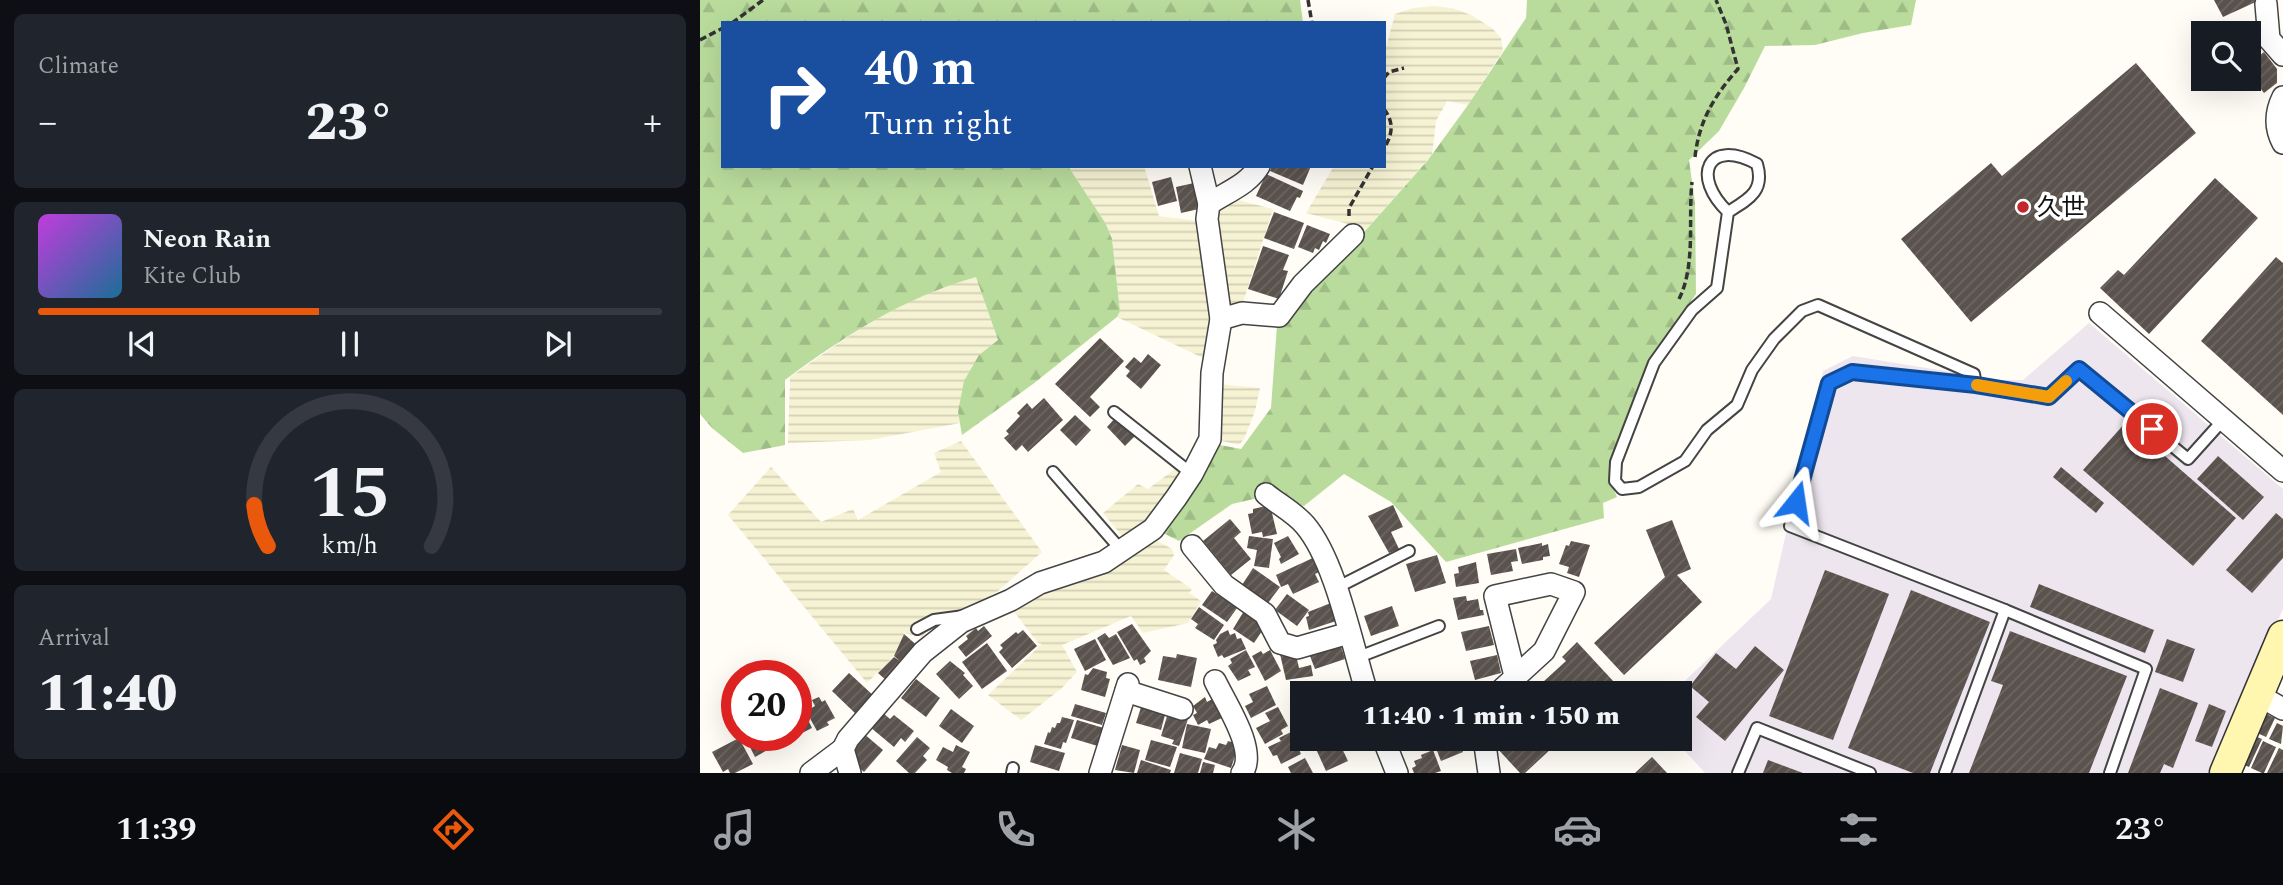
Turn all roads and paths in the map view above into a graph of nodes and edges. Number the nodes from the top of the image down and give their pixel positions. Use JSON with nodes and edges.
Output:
{"nodes":[{"id":1,"x":763,"y":0,"type":"edge"},
{"id":2,"x":1308,"y":0,"type":"edge"},
{"id":3,"x":2266,"y":4,"type":"dead end"},
{"id":4,"x":735,"y":21,"type":"edge"},
{"id":5,"x":1312,"y":21,"type":"edge"},
{"id":6,"x":721,"y":30,"type":"edge"},
{"id":7,"x":700,"y":40,"type":"edge"},
{"id":8,"x":2283,"y":55,"type":"edge"},
{"id":9,"x":1404,"y":68,"type":"dead end"},
{"id":10,"x":1386,"y":76,"type":"edge"},
{"id":11,"x":2283,"y":97,"type":"edge"},
{"id":12,"x":1386,"y":111,"type":"edge"},
{"id":13,"x":2283,"y":143,"type":"edge"},
{"id":14,"x":1386,"y":145,"type":"edge"},
{"id":15,"x":1200,"y":168,"type":"edge"},
{"id":16,"x":1258,"y":168,"type":"edge"},
{"id":17,"x":1372,"y":168,"type":"edge"},
{"id":18,"x":1209,"y":204,"type":"junction"},
{"id":19,"x":1728,"y":212,"type":"junction"},
{"id":20,"x":1353,"y":235,"type":"joint"},
{"id":21,"x":2100,"y":313,"type":"dead end"},
{"id":22,"x":1221,"y":319,"type":"junction"},
{"id":23,"x":1976,"y":385,"type":"junction"},
{"id":24,"x":1114,"y":412,"type":"dead end"},
{"id":25,"x":2224,"y":419,"type":"junction"},
{"id":26,"x":2283,"y":471,"type":"edge"},
{"id":27,"x":1053,"y":472,"type":"dead end"},
{"id":28,"x":1192,"y":474,"type":"junction"},
{"id":29,"x":1266,"y":494,"type":"dead end"},
{"id":30,"x":1192,"y":546,"type":"dead end"},
{"id":31,"x":1122,"y":551,"type":"junction"},
{"id":32,"x":1409,"y":551,"type":"dead end"},
{"id":33,"x":1336,"y":588,"type":"junction"},
{"id":34,"x":2005,"y":610,"type":"junction"},
{"id":35,"x":975,"y":615,"type":"junction"},
{"id":36,"x":1439,"y":626,"type":"dead end"},
{"id":37,"x":917,"y":629,"type":"dead end"},
{"id":38,"x":1349,"y":633,"type":"junction"},
{"id":39,"x":2283,"y":636,"type":"edge"},
{"id":40,"x":1356,"y":658,"type":"junction"},
{"id":41,"x":1515,"y":676,"type":"junction"},
{"id":42,"x":1215,"y":681,"type":"dead end"},
{"id":43,"x":1363,"y":681,"type":"edge"},
{"id":44,"x":1510,"y":681,"type":"edge"},
{"id":45,"x":2271,"y":702,"type":"edge"},
{"id":46,"x":1182,"y":709,"type":"dead end"},
{"id":47,"x":843,"y":749,"type":"junction"},
{"id":48,"x":1388,"y":751,"type":"edge"},
{"id":49,"x":1486,"y":751,"type":"edge"},
{"id":50,"x":811,"y":773,"type":"edge"},
{"id":51,"x":850,"y":773,"type":"edge"},
{"id":52,"x":1100,"y":773,"type":"edge"},
{"id":53,"x":1242,"y":773,"type":"edge"},
{"id":54,"x":1397,"y":773,"type":"edge"},
{"id":55,"x":1489,"y":773,"type":"edge"},
{"id":56,"x":1738,"y":773,"type":"edge"},
{"id":57,"x":1870,"y":773,"type":"edge"},
{"id":58,"x":1945,"y":773,"type":"edge"},
{"id":59,"x":2110,"y":773,"type":"edge"},
{"id":60,"x":2225,"y":773,"type":"edge"}],
"edges":[{"from":1,"to":4,"type":"path"},
{"from":2,"to":5,"type":"path"},
{"from":3,"to":8,"type":"street"},
{"from":6,"to":7,"type":"path"},
{"from":9,"to":10,"type":"path"},
{"from":11,"to":13,"type":"street"},
{"from":12,"to":14,"type":"path"},
{"from":15,"to":18,"type":"street"},
{"from":16,"to":18,"type":"street"},
{"from":17,"to":20,"type":"path"},
{"from":18,"to":22,"type":"street"},
{"from":19,"to":19,"type":"lane"},
{"from":19,"to":23,"type":"lane"},
{"from":20,"to":22,"type":"street"},
{"from":21,"to":25,"type":"street"},
{"from":22,"to":28,"type":"street"},
{"from":23,"to":25,"type":"lane"},
{"from":23,"to":34,"type":"lane"},
{"from":24,"to":28,"type":"lane"},
{"from":25,"to":26,"type":"street"},
{"from":27,"to":31,"type":"lane"},
{"from":28,"to":31,"type":"street"},
{"from":29,"to":33,"type":"street"},
{"from":30,"to":38,"type":"street"},
{"from":31,"to":35,"type":"street"},
{"from":32,"to":33,"type":"lane"},
{"from":33,"to":38,"type":"street"},
{"from":34,"to":58,"type":"lane"},
{"from":34,"to":59,"type":"lane"},
{"from":35,"to":37,"type":"lane"},
{"from":35,"to":47,"type":"street"},
{"from":36,"to":40,"type":"lane"},
{"from":38,"to":40,"type":"street"},
{"from":39,"to":45,"type":"street"},
{"from":40,"to":43,"type":"street"},
{"from":41,"to":41,"type":"street"},
{"from":41,"to":44,"type":"street"},
{"from":42,"to":53,"type":"street"},
{"from":45,"to":60,"type":"street"},
{"from":46,"to":52,"type":"street"},
{"from":47,"to":50,"type":"street"},
{"from":47,"to":51,"type":"street"},
{"from":48,"to":54,"type":"street"},
{"from":49,"to":55,"type":"street"},
{"from":56,"to":57,"type":"lane"}]}
